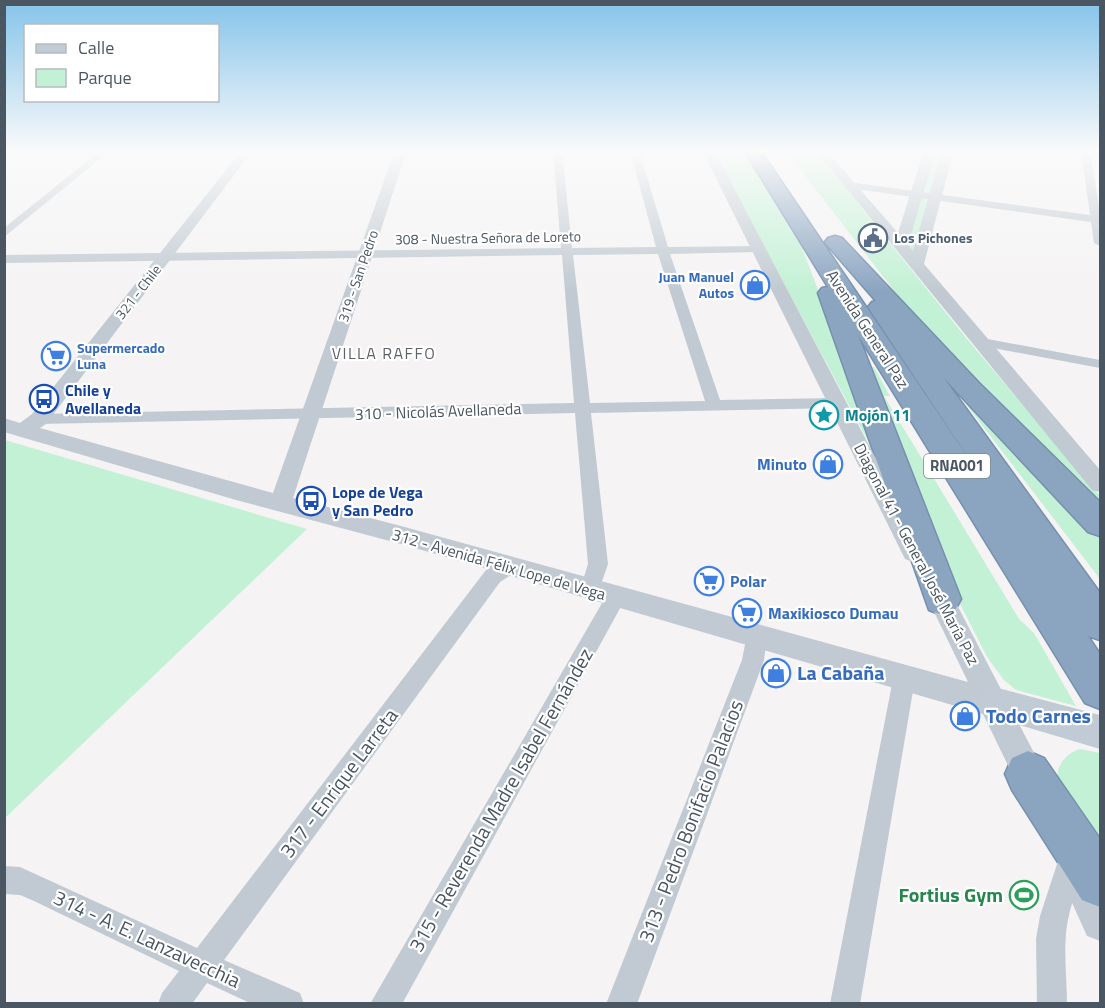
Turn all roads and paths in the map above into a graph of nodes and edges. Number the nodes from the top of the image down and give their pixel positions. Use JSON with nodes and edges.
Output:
{"nodes":[{"id":1,"x":49,"y":197,"type":"edge"},
{"id":2,"x":212,"y":197,"type":"edge"},
{"id":3,"x":385,"y":197,"type":"edge"},
{"id":4,"x":561,"y":197,"type":"edge"},
{"id":5,"x":648,"y":197,"type":"edge"},
{"id":6,"x":731,"y":197,"type":"edge"},
{"id":7,"x":792,"y":197,"type":"edge"},
{"id":8,"x":800,"y":197,"type":"edge"},
{"id":9,"x":859,"y":197,"type":"edge"},
{"id":10,"x":916,"y":197,"type":"edge"},
{"id":11,"x":936,"y":197,"type":"joint"},
{"id":12,"x":1095,"y":197,"type":"edge"},
{"id":13,"x":1099,"y":219,"type":"edge"},
{"id":14,"x":821,"y":231,"type":"junction"},
{"id":15,"x":4,"y":234,"type":"edge"},
{"id":16,"x":1101,"y":243,"type":"edge"},
{"id":17,"x":900,"y":248,"type":"junction"},
{"id":18,"x":757,"y":249,"type":"junction"},
{"id":19,"x":663,"y":250,"type":"junction"},
{"id":20,"x":566,"y":252,"type":"junction"},
{"id":21,"x":365,"y":255,"type":"junction"},
{"id":22,"x":165,"y":257,"type":"junction"},
{"id":23,"x":4,"y":259,"type":"edge"},
{"id":24,"x":916,"y":267,"type":"junction"},
{"id":25,"x":982,"y":342,"type":"junction"},
{"id":26,"x":1101,"y":364,"type":"edge"},
{"id":27,"x":838,"y":403,"type":"junction"},
{"id":28,"x":714,"y":405,"type":"junction"},
{"id":29,"x":583,"y":407,"type":"junction"},
{"id":30,"x":310,"y":415,"type":"junction"},
{"id":31,"x":22,"y":425,"type":"edge"},
{"id":32,"x":1101,"y":484,"type":"edge"},
{"id":33,"x":280,"y":504,"type":"junction"},
{"id":34,"x":1101,"y":523,"type":"edge"},
{"id":35,"x":507,"y":567,"type":"junction"},
{"id":36,"x":603,"y":593,"type":"junction"},
{"id":37,"x":942,"y":599,"type":"junction"},
{"id":38,"x":1101,"y":623,"type":"edge"},
{"id":39,"x":756,"y":636,"type":"junction"},
{"id":40,"x":904,"y":679,"type":"junction"},
{"id":41,"x":1101,"y":689,"type":"edge"},
{"id":42,"x":994,"y":703,"type":"junction"},
{"id":43,"x":1095,"y":731,"type":"edge"},
{"id":44,"x":1028,"y":774,"type":"joint"},
{"id":45,"x":1086,"y":872,"type":"edge"},
{"id":46,"x":4,"y":880,"type":"edge"},
{"id":47,"x":1101,"y":923,"type":"edge"},
{"id":48,"x":202,"y":966,"type":"junction"},
{"id":49,"x":173,"y":1004,"type":"edge"},
{"id":50,"x":289,"y":1004,"type":"edge"},
{"id":51,"x":385,"y":1004,"type":"edge"},
{"id":52,"x":621,"y":1004,"type":"edge"},
{"id":53,"x":845,"y":1004,"type":"edge"},
{"id":54,"x":1052,"y":1004,"type":"edge"}],
"edges":[{"from":1,"to":15,"type":"street"},
{"from":2,"to":22,"type":"street","name":"321 - Chile"},
{"from":3,"to":21,"type":"street","name":"319 - San Pedro"},
{"from":4,"to":20,"type":"street","name":"315 - Reverenda Madre Isabel Fernández"},
{"from":5,"to":19,"type":"street"},
{"from":6,"to":18,"type":"street","name":"Diagonal 41 - General José María Paz"},
{"from":7,"to":14,"type":"highway","name":"Avenida General Paz","number":"RNA001"},
{"from":8,"to":14,"type":"highway","name":"Avenida General Paz","number":"RNA001"},
{"from":9,"to":17,"type":"street"},
{"from":10,"to":17,"type":"street"},
{"from":11,"to":13,"type":"street"},
{"from":11,"to":24,"type":"street"},
{"from":12,"to":13,"type":"street"},
{"from":13,"to":16,"type":"street"},
{"from":14,"to":34,"type":"highway"},
{"from":14,"to":37,"type":"highway"},
{"from":14,"to":38,"type":"highway","name":"Avenida General Paz","number":"RNA001"},
{"from":14,"to":41,"type":"highway","name":"Avenida General Paz","number":"RNA001"},
{"from":17,"to":24,"type":"street"},
{"from":18,"to":19,"type":"street","name":"308 - Nuestra Señora de Loreto"},
{"from":18,"to":27,"type":"street","name":"Diagonal 41 - General José María Paz"},
{"from":19,"to":20,"type":"street","name":"308 - Nuestra Señora de Loreto"},
{"from":19,"to":28,"type":"street"},
{"from":20,"to":21,"type":"street","name":"308 - Nuestra Señora de Loreto"},
{"from":20,"to":29,"type":"street","name":"315 - Reverenda Madre Isabel Fernández"},
{"from":21,"to":22,"type":"street","name":"308 - Nuestra Señora de Loreto"},
{"from":21,"to":30,"type":"street","name":"319 - San Pedro"},
{"from":22,"to":23,"type":"street","name":"308 - Nuestra Señora de Loreto"},
{"from":22,"to":31,"type":"street","name":"321 - Chile"},
{"from":24,"to":25,"type":"street"},
{"from":25,"to":26,"type":"street"},
{"from":25,"to":32,"type":"street"},
{"from":27,"to":28,"type":"street","name":"310 - Nicolás Avellaneda"},
{"from":27,"to":37,"type":"street","name":"Diagonal 41 - General José María Paz"},
{"from":28,"to":29,"type":"street","name":"310 - Nicolás Avellaneda"},
{"from":29,"to":30,"type":"street","name":"310 - Nicolás Avellaneda"},
{"from":29,"to":36,"type":"street","name":"315 - Reverenda Madre Isabel Fernández"},
{"from":30,"to":31,"type":"street","name":"310 - Nicolás Avellaneda"},
{"from":30,"to":33,"type":"street","name":"319 - San Pedro"},
{"from":31,"to":33,"type":"street","name":"312 - Avenida Félix Lope de Vega"},
{"from":33,"to":35,"type":"street","name":"312 - Avenida Félix Lope de Vega"},
{"from":35,"to":36,"type":"street","name":"312 - Avenida Félix Lope de Vega"},
{"from":35,"to":48,"type":"street","name":"317 - Enrique Larreta"},
{"from":36,"to":39,"type":"street","name":"312 - Avenida Félix Lope de Vega"},
{"from":36,"to":51,"type":"street","name":"315 - Reverenda Madre Isabel Fernández"},
{"from":37,"to":42,"type":"street","name":"Diagonal 41 - General José María Paz"},
{"from":39,"to":40,"type":"street","name":"312 - Avenida Félix Lope de Vega"},
{"from":39,"to":52,"type":"street","name":"313 - Pedro Bonifacio Palacios"},
{"from":40,"to":42,"type":"street","name":"312 - Avenida Félix Lope de Vega"},
{"from":40,"to":53,"type":"street"},
{"from":42,"to":43,"type":"main road"},
{"from":42,"to":44,"type":"street","name":"Diagonal 41 - General José María Paz"},
{"from":44,"to":45,"type":"highway"},
{"from":45,"to":47,"type":"street"},
{"from":45,"to":54,"type":"street"},
{"from":46,"to":48,"type":"street","name":"314 - A. E. Lanzavecchia"},
{"from":48,"to":49,"type":"street","name":"317 - Enrique Larreta"},
{"from":48,"to":50,"type":"street","name":"314 - A. E. Lanzavecchia"}]}
